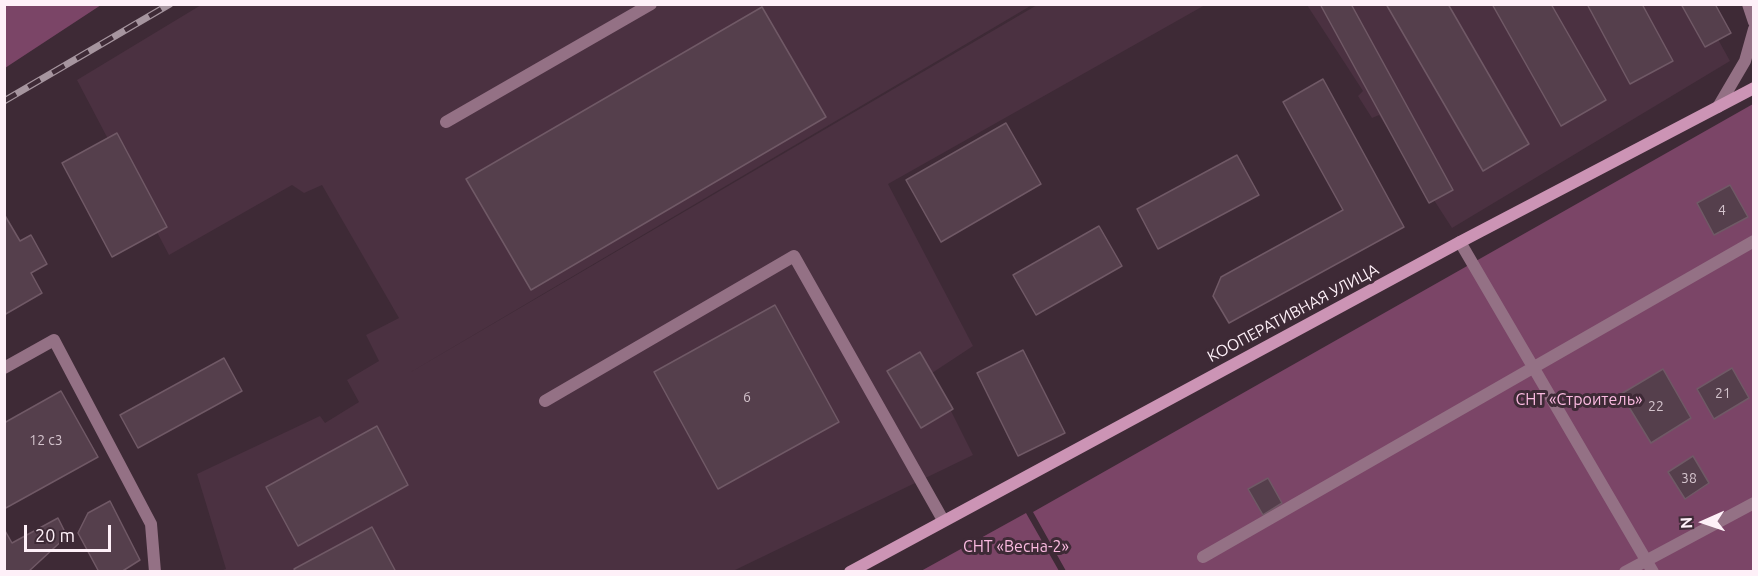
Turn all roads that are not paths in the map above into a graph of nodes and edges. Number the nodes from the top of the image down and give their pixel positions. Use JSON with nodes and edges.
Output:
{"nodes":[{"id":1,"x":651,"y":4,"type":"edge"},
{"id":2,"x":1748,"y":4,"type":"edge"},
{"id":3,"x":1754,"y":22,"type":"edge"},
{"id":4,"x":1754,"y":29,"type":"edge"},
{"id":5,"x":1754,"y":88,"type":"edge"},
{"id":6,"x":1718,"y":107,"type":"junction"},
{"id":7,"x":446,"y":122,"type":"dead end"},
{"id":8,"x":1460,"y":242,"type":"junction"},
{"id":9,"x":1754,"y":242,"type":"edge"},
{"id":10,"x":1534,"y":366,"type":"junction"},
{"id":11,"x":4,"y":368,"type":"edge"},
{"id":12,"x":545,"y":401,"type":"dead end"},
{"id":13,"x":1754,"y":503,"type":"edge"},
{"id":14,"x":943,"y":520,"type":"junction"},
{"id":15,"x":1203,"y":557,"type":"dead end"},
{"id":16,"x":1646,"y":559,"type":"junction"},
{"id":17,"x":155,"y":572,"type":"edge"},
{"id":18,"x":850,"y":572,"type":"edge"},
{"id":19,"x":1625,"y":572,"type":"edge"},
{"id":20,"x":1653,"y":572,"type":"edge"}],
"edges":[{"from":1,"to":7,"type":"lane"},
{"from":2,"to":3,"type":"lane"},
{"from":4,"to":6,"type":"lane"},
{"from":5,"to":6,"type":"main road","name":"КООПЕРАТИВНАЯ УЛИЦА"},
{"from":6,"to":8,"type":"main road","name":"КООПЕРАТИВНАЯ УЛИЦА"},
{"from":8,"to":10,"type":"lane"},
{"from":8,"to":14,"type":"main road","name":"КООПЕРАТИВНАЯ УЛИЦА"},
{"from":9,"to":10,"type":"lane"},
{"from":10,"to":15,"type":"lane"},
{"from":10,"to":16,"type":"lane"},
{"from":11,"to":17,"type":"lane"},
{"from":12,"to":14,"type":"lane"},
{"from":13,"to":16,"type":"lane"},
{"from":14,"to":18,"type":"main road","name":"КООПЕРАТИВНАЯ УЛИЦА"},
{"from":16,"to":19,"type":"lane"},
{"from":16,"to":20,"type":"lane"}]}
